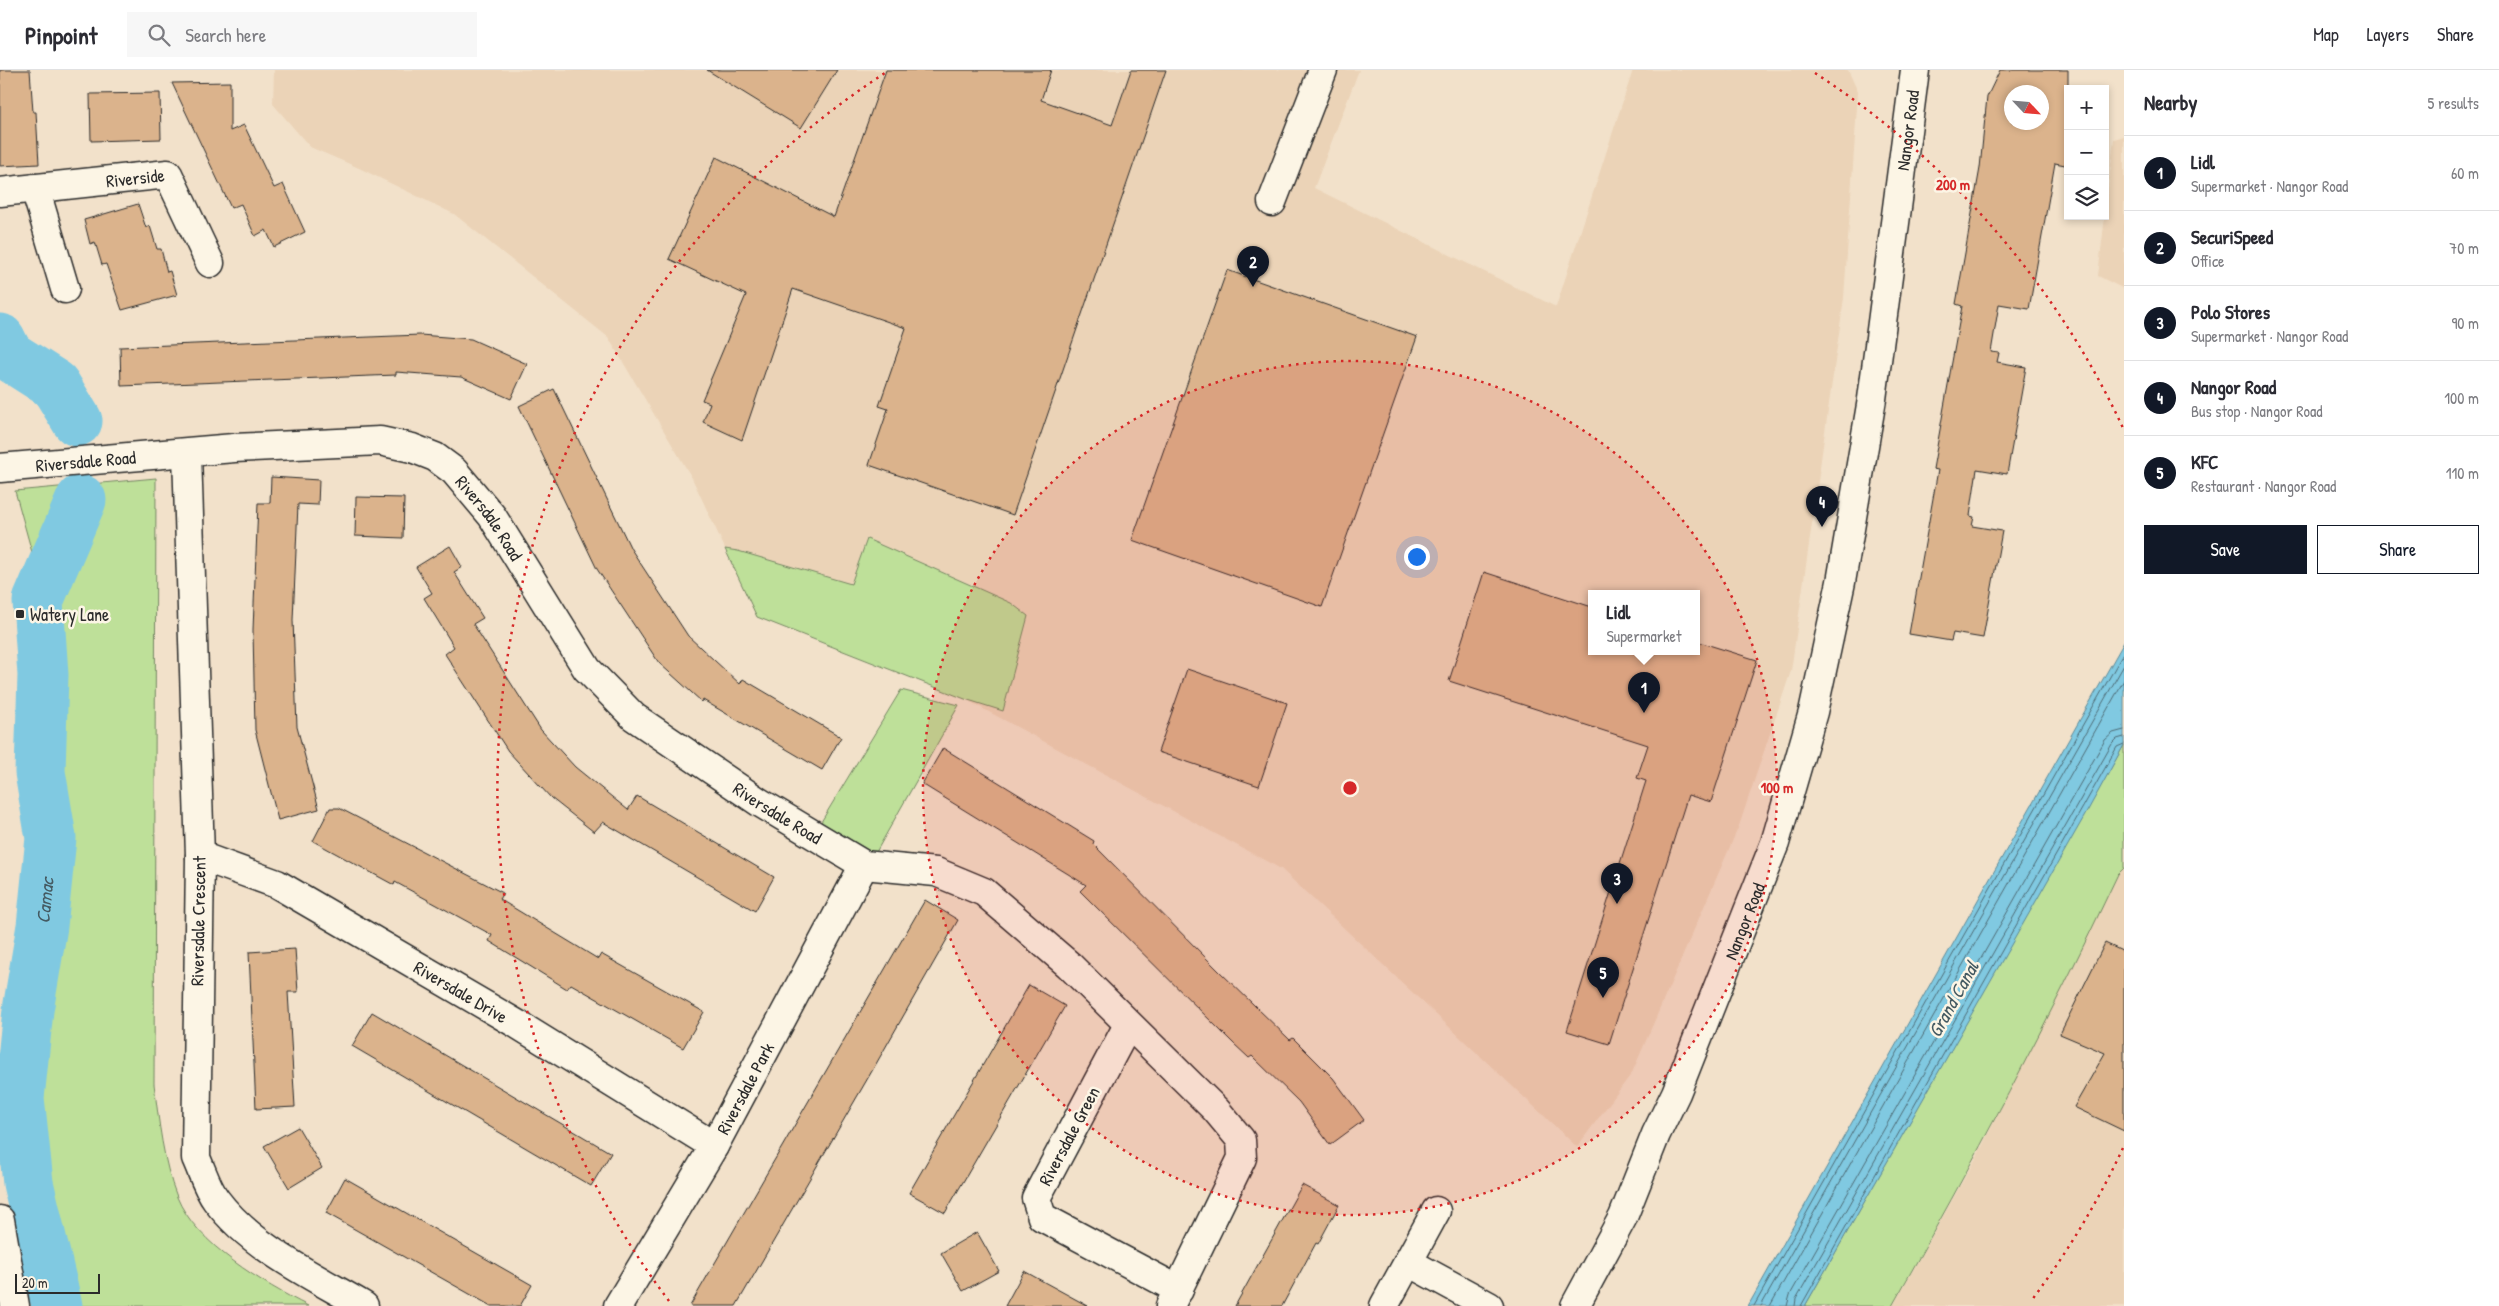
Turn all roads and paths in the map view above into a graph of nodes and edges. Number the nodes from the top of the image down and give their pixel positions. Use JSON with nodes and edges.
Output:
{"nodes":[{"id":1,"x":1324,"y":70,"type":"edge"},
{"id":2,"x":1915,"y":70,"type":"edge"},
{"id":3,"x":35,"y":188,"type":"junction"},
{"id":4,"x":0,"y":192,"type":"edge"},
{"id":5,"x":1272,"y":202,"type":"dead end"},
{"id":6,"x":210,"y":264,"type":"dead end"},
{"id":7,"x":65,"y":289,"type":"dead end"},
{"id":8,"x":188,"y":454,"type":"junction"},
{"id":9,"x":0,"y":468,"type":"edge"},
{"id":10,"x":200,"y":856,"type":"junction"},
{"id":11,"x":864,"y":865,"type":"junction"},
{"id":12,"x":1128,"y":1025,"type":"junction"},
{"id":13,"x":714,"y":1146,"type":"junction"},
{"id":14,"x":1436,"y":1211,"type":"dead end"},
{"id":15,"x":0,"y":1220,"type":"edge"},
{"id":16,"x":1408,"y":1262,"type":"junction"},
{"id":17,"x":1174,"y":1298,"type":"edge"},
{"id":18,"x":15,"y":1306,"type":"edge"},
{"id":19,"x":364,"y":1306,"type":"edge"},
{"id":20,"x":618,"y":1306,"type":"edge"},
{"id":21,"x":1384,"y":1306,"type":"edge"},
{"id":22,"x":1489,"y":1306,"type":"edge"},
{"id":23,"x":1575,"y":1306,"type":"edge"}],
"edges":[{"from":1,"to":5,"type":"street"},
{"from":2,"to":23,"type":"street","name":"Nangor Road"},
{"from":3,"to":4,"type":"street","name":"Riverside"},
{"from":3,"to":6,"type":"street","name":"Riverside"},
{"from":3,"to":7,"type":"street"},
{"from":8,"to":9,"type":"street","name":"Riversdale Road"},
{"from":8,"to":10,"type":"street","name":"Riversdale Crescent"},
{"from":8,"to":11,"type":"street","name":"Riversdale Road"},
{"from":10,"to":13,"type":"street","name":"Riversdale Drive"},
{"from":10,"to":19,"type":"street","name":"Riversdale Crescent"},
{"from":11,"to":12,"type":"street","name":"Riversdale Green"},
{"from":11,"to":13,"type":"street","name":"Riversdale Park"},
{"from":12,"to":17,"type":"street","name":"Riversdale Green"},
{"from":12,"to":17,"type":"street","name":"Riversdale Green"},
{"from":13,"to":20,"type":"street","name":"Riversdale Park"},
{"from":14,"to":16,"type":"street"},
{"from":15,"to":18,"type":"street"},
{"from":16,"to":21,"type":"street"},
{"from":16,"to":22,"type":"street"}]}
